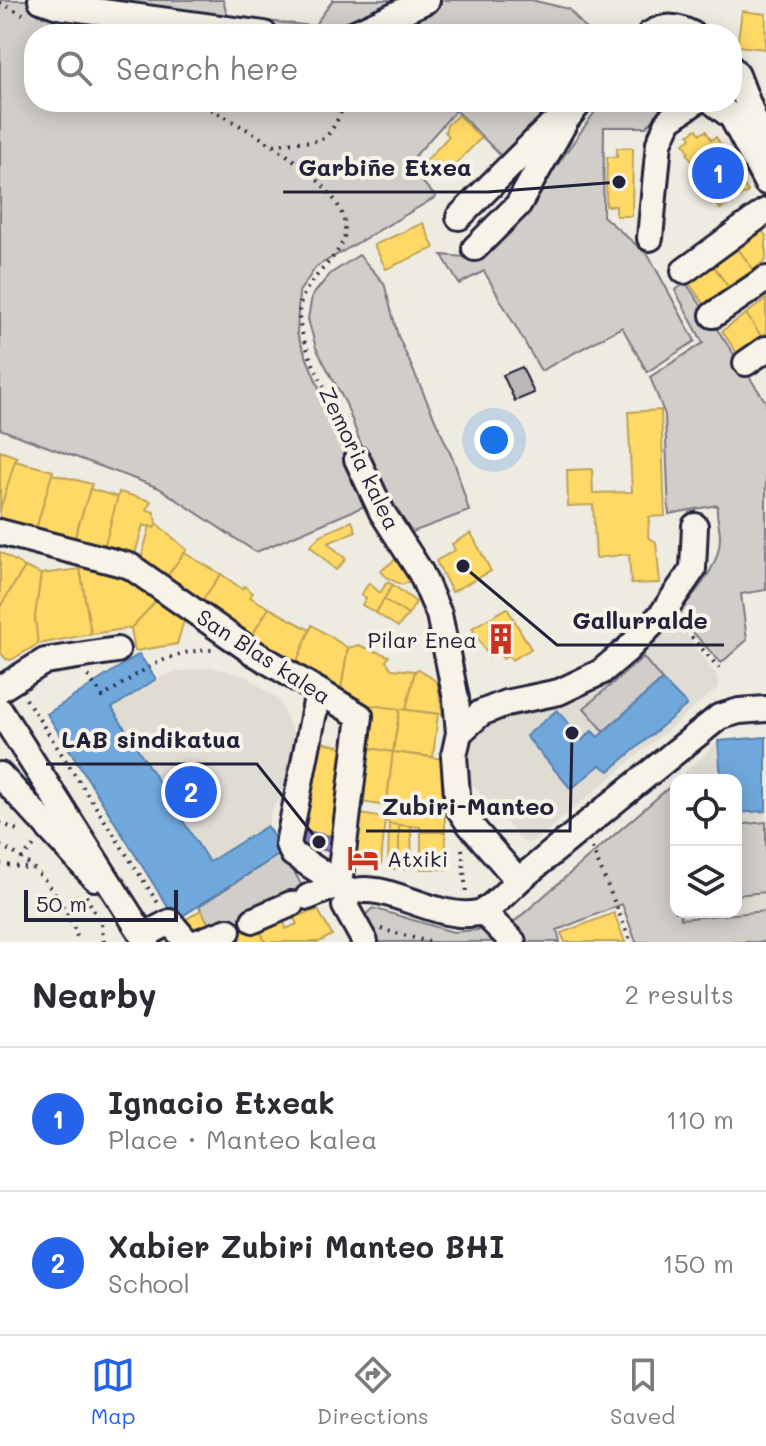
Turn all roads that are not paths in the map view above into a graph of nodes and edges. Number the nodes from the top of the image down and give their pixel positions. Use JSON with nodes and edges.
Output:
{"nodes":[{"id":1,"x":41,"y":0,"type":"edge"},
{"id":2,"x":427,"y":0,"type":"edge"},
{"id":3,"x":190,"y":24,"type":"edge"},
{"id":4,"x":375,"y":24,"type":"edge"},
{"id":5,"x":742,"y":88,"type":"edge"},
{"id":6,"x":572,"y":112,"type":"edge"},
{"id":7,"x":572,"y":112,"type":"edge"},
{"id":8,"x":681,"y":112,"type":"edge"},
{"id":9,"x":726,"y":112,"type":"edge"},
{"id":10,"x":766,"y":151,"type":"edge"},
{"id":11,"x":766,"y":182,"type":"edge"},
{"id":12,"x":766,"y":211,"type":"edge"},
{"id":13,"x":459,"y":217,"type":"dead end"},
{"id":14,"x":650,"y":238,"type":"dead end"},
{"id":15,"x":475,"y":248,"type":"dead end"},
{"id":16,"x":684,"y":271,"type":"dead end"},
{"id":17,"x":766,"y":279,"type":"edge"},
{"id":18,"x":713,"y":315,"type":"dead end"},
{"id":19,"x":357,"y":459,"type":"road end"},
{"id":20,"x":695,"y":526,"type":"dead end"},
{"id":21,"x":0,"y":532,"type":"edge"},
{"id":22,"x":117,"y":650,"type":"dead end"},
{"id":23,"x":8,"y":684,"type":"edge"},
{"id":24,"x":318,"y":692,"type":"junction"},
{"id":25,"x":766,"y":709,"type":"edge"},
{"id":26,"x":0,"y":711,"type":"edge"},
{"id":27,"x":459,"y":733,"type":"junction"},
{"id":28,"x":0,"y":775,"type":"edge"},
{"id":29,"x":84,"y":856,"type":"junction"},
{"id":30,"x":518,"y":880,"type":"junction"},
{"id":31,"x":344,"y":889,"type":"junction"},
{"id":32,"x":473,"y":914,"type":"junction"},
{"id":33,"x":254,"y":920,"type":"dead end"},
{"id":34,"x":228,"y":931,"type":"dead end"},
{"id":35,"x":145,"y":939,"type":"edge"},
{"id":36,"x":187,"y":942,"type":"edge"},
{"id":37,"x":198,"y":942,"type":"edge"},
{"id":38,"x":365,"y":942,"type":"edge"},
{"id":39,"x":513,"y":942,"type":"edge"}],
"edges":[{"from":1,"to":3,"type":"street"},
{"from":2,"to":4,"type":"street"},
{"from":5,"to":10,"type":"street"},
{"from":6,"to":13,"type":"street"},
{"from":7,"to":15,"type":"street"},
{"from":8,"to":14,"type":"street"},
{"from":9,"to":11,"type":"street"},
{"from":12,"to":16,"type":"street"},
{"from":17,"to":18,"type":"street"},
{"from":19,"to":27,"type":"street","name":"Zemoria kalea"},
{"from":20,"to":27,"type":"street"},
{"from":21,"to":24,"type":"street","name":"San Blas kalea"},
{"from":22,"to":23,"type":"street"},
{"from":24,"to":31,"type":"street","name":"San Blas kalea"},
{"from":24,"to":31,"type":"street"},
{"from":25,"to":30,"type":"street"},
{"from":26,"to":29,"type":"street"},
{"from":27,"to":30,"type":"street","name":"Zemoria kalea"},
{"from":28,"to":29,"type":"street"},
{"from":29,"to":35,"type":"street"},
{"from":30,"to":32,"type":"street"},
{"from":31,"to":32,"type":"street"},
{"from":31,"to":33,"type":"street"},
{"from":31,"to":38,"type":"street"},
{"from":32,"to":39,"type":"street"},
{"from":34,"to":37,"type":"street"},
{"from":35,"to":36,"type":"street"}]}
